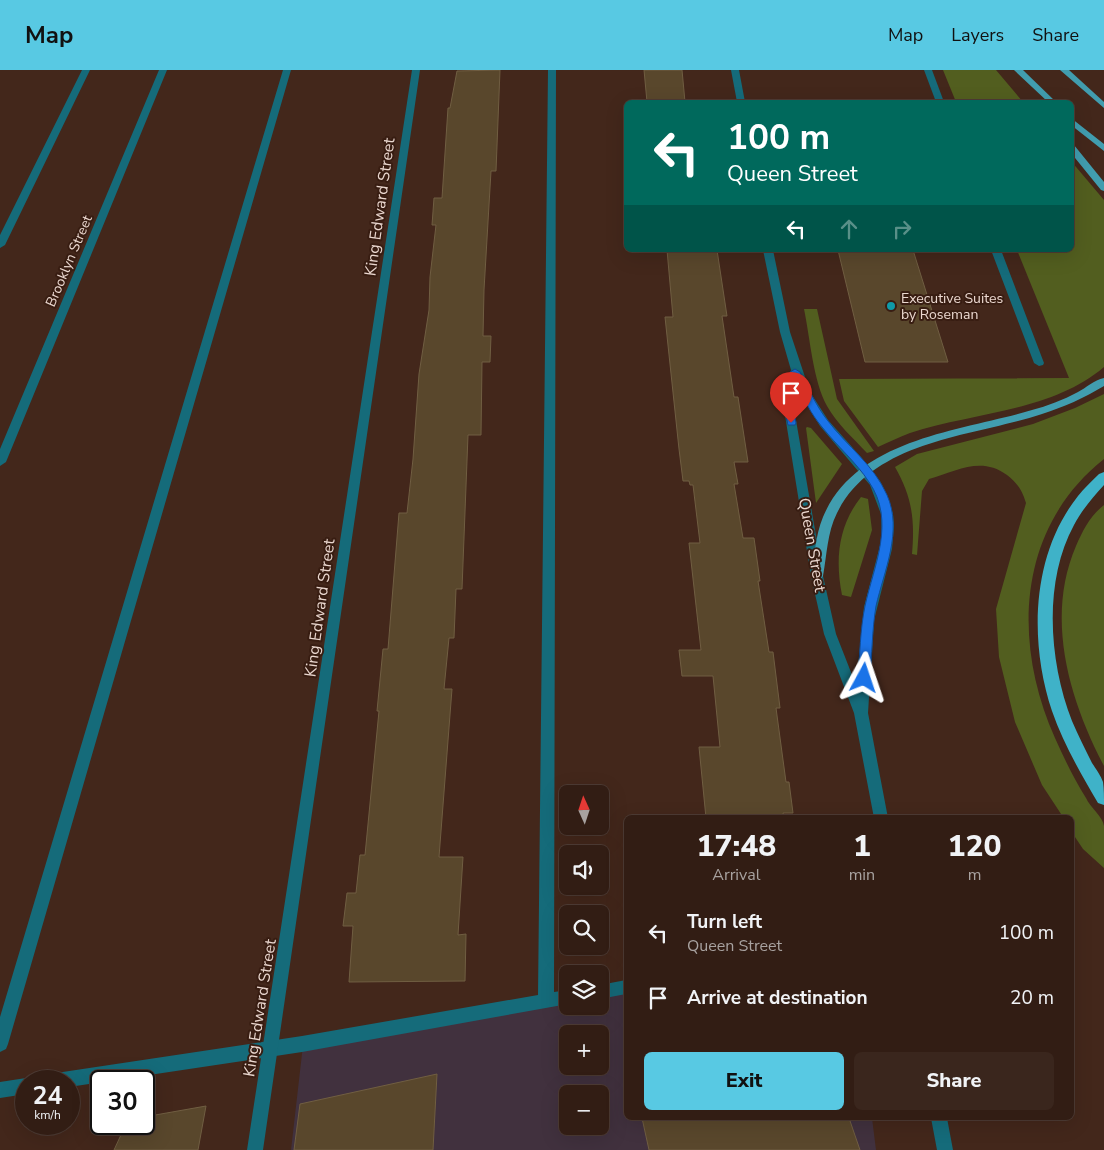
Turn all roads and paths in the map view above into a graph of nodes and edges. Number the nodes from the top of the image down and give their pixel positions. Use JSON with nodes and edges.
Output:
{"nodes":[{"id":1,"x":86,"y":70,"type":"edge"},
{"id":2,"x":163,"y":70,"type":"edge"},
{"id":3,"x":287,"y":70,"type":"edge"},
{"id":4,"x":416,"y":70,"type":"edge"},
{"id":5,"x":552,"y":70,"type":"edge"},
{"id":6,"x":735,"y":70,"type":"edge"},
{"id":7,"x":928,"y":70,"type":"edge"},
{"id":8,"x":1018,"y":70,"type":"edge"},
{"id":9,"x":1064,"y":70,"type":"edge"},
{"id":10,"x":1025,"y":78,"type":"junction"},
{"id":11,"x":1104,"y":94,"type":"edge"},
{"id":12,"x":740,"y":100,"type":"edge"},
{"id":13,"x":939,"y":100,"type":"edge"},
{"id":14,"x":1040,"y":100,"type":"edge"},
{"id":15,"x":1050,"y":100,"type":"edge"},
{"id":16,"x":1104,"y":106,"type":"edge"},
{"id":17,"x":1074,"y":123,"type":"edge"},
{"id":18,"x":1104,"y":148,"type":"edge"},
{"id":19,"x":1074,"y":151,"type":"edge"},
{"id":20,"x":1104,"y":188,"type":"edge"},
{"id":21,"x":0,"y":245,"type":"edge"},
{"id":22,"x":768,"y":252,"type":"edge"},
{"id":23,"x":997,"y":252,"type":"edge"},
{"id":24,"x":1039,"y":363,"type":"dead end"},
{"id":25,"x":795,"y":372,"type":"junction"},
{"id":26,"x":1104,"y":381,"type":"edge"},
{"id":27,"x":0,"y":462,"type":"edge"},
{"id":28,"x":866,"y":471,"type":"junction"},
{"id":29,"x":1104,"y":477,"type":"edge"},
{"id":30,"x":1104,"y":487,"type":"edge"},
{"id":31,"x":1088,"y":490,"type":"junction"},
{"id":32,"x":817,"y":576,"type":"junction"},
{"id":33,"x":861,"y":713,"type":"junction"},
{"id":34,"x":1104,"y":798,"type":"edge"},
{"id":35,"x":880,"y":815,"type":"edge"},
{"id":36,"x":624,"y":987,"type":"edge"},
{"id":37,"x":609,"y":990,"type":"edge"},
{"id":38,"x":559,"y":999,"type":"edge"},
{"id":39,"x":546,"y":1001,"type":"junction"},
{"id":40,"x":0,"y":1044,"type":"edge"},
{"id":41,"x":271,"y":1049,"type":"junction"},
{"id":42,"x":80,"y":1077,"type":"edge"},
{"id":43,"x":15,"y":1088,"type":"edge"},
{"id":44,"x":0,"y":1090,"type":"edge"},
{"id":45,"x":938,"y":1120,"type":"edge"},
{"id":46,"x":255,"y":1150,"type":"edge"},
{"id":47,"x":945,"y":1150,"type":"edge"}],
"edges":[{"from":1,"to":21,"type":"street"},
{"from":2,"to":27,"type":"street","name":"Brooklyn Street"},
{"from":3,"to":40,"type":"street"},
{"from":4,"to":41,"type":"street","name":"King Edward Street"},
{"from":5,"to":39,"type":"street"},
{"from":6,"to":12,"type":"street"},
{"from":7,"to":13,"type":"street"},
{"from":8,"to":10,"type":"main road"},
{"from":9,"to":11,"type":"main road"},
{"from":9,"to":16,"type":"main road"},
{"from":10,"to":14,"type":"main road"},
{"from":10,"to":15,"type":"main road"},
{"from":17,"to":18,"type":"main road"},
{"from":19,"to":20,"type":"main road"},
{"from":22,"to":25,"type":"street","name":"Queen Street"},
{"from":23,"to":24,"type":"street"},
{"from":25,"to":28,"type":"street","name":"Queen Street"},
{"from":25,"to":32,"type":"street","name":"Queen Street"},
{"from":26,"to":28,"type":"main road"},
{"from":28,"to":32,"type":"main road"},
{"from":28,"to":33,"type":"street","name":"Queen Street"},
{"from":29,"to":31,"type":"highway"},
{"from":30,"to":31,"type":"street"},
{"from":31,"to":34,"type":"highway"},
{"from":32,"to":33,"type":"street","name":"Queen Street"},
{"from":33,"to":35,"type":"street","name":"Queen Street"},
{"from":36,"to":37,"type":"street"},
{"from":38,"to":39,"type":"street"},
{"from":39,"to":41,"type":"street"},
{"from":41,"to":42,"type":"street"},
{"from":41,"to":46,"type":"street","name":"King Edward Street"},
{"from":43,"to":44,"type":"street"},
{"from":45,"to":47,"type":"street"}]}
